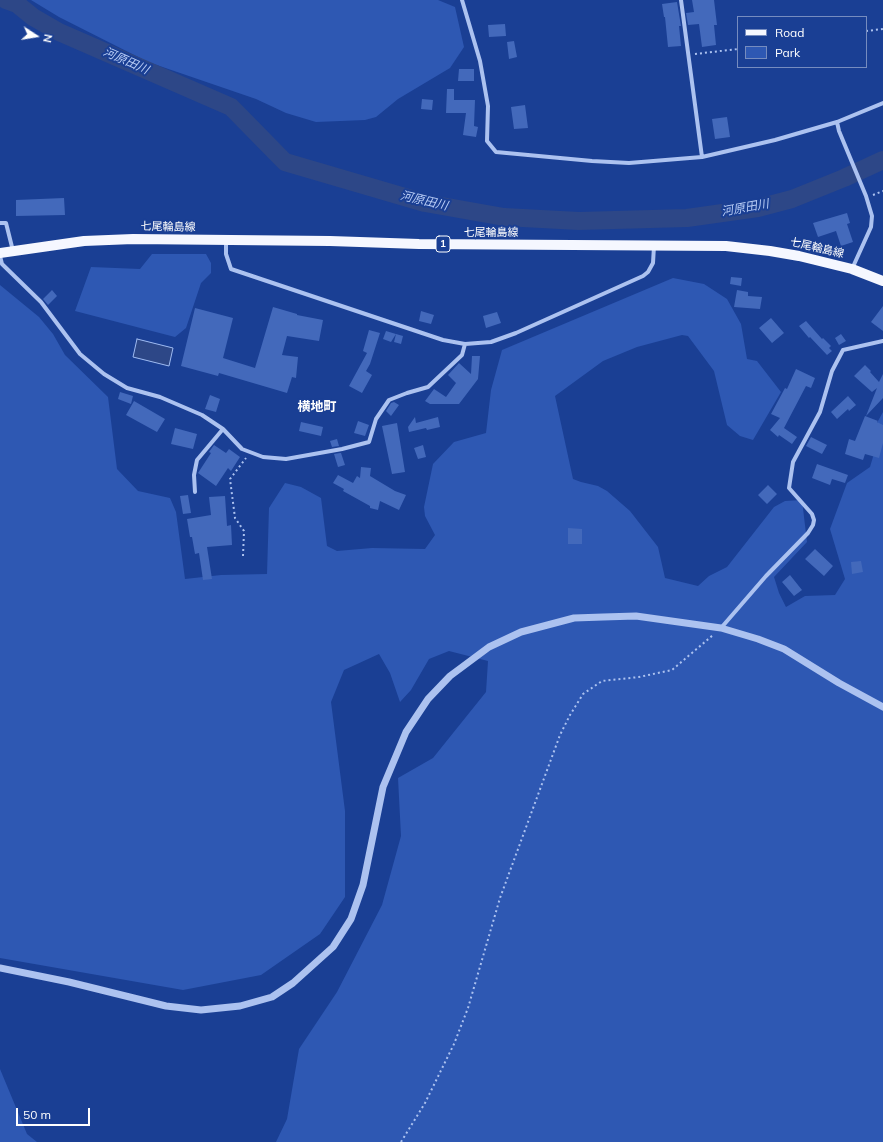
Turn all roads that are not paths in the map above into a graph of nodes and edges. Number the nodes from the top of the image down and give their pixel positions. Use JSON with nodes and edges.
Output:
{"nodes":[{"id":1,"x":462,"y":0,"type":"edge"},
{"id":2,"x":681,"y":0,"type":"edge"},
{"id":3,"x":883,"y":103,"type":"edge"},
{"id":4,"x":838,"y":122,"type":"junction"},
{"id":5,"x":702,"y":157,"type":"junction"},
{"id":6,"x":0,"y":223,"type":"edge"},
{"id":7,"x":226,"y":240,"type":"junction"},
{"id":8,"x":654,"y":246,"type":"junction"},
{"id":9,"x":13,"y":251,"type":"junction"},
{"id":10,"x":0,"y":255,"type":"edge"},
{"id":11,"x":852,"y":269,"type":"junction"},
{"id":12,"x":883,"y":281,"type":"edge"},
{"id":13,"x":883,"y":341,"type":"edge"},
{"id":14,"x":465,"y":344,"type":"junction"},
{"id":15,"x":222,"y":428,"type":"junction"},
{"id":16,"x":195,"y":492,"type":"dead end"},
{"id":17,"x":721,"y":628,"type":"junction"},
{"id":18,"x":883,"y":707,"type":"edge"},
{"id":19,"x":0,"y":968,"type":"edge"}],
"edges":[{"from":1,"to":5,"type":"street"},
{"from":2,"to":5,"type":"street"},
{"from":3,"to":4,"type":"street"},
{"from":4,"to":5,"type":"street"},
{"from":4,"to":11,"type":"street"},
{"from":6,"to":9,"type":"street"},
{"from":7,"to":8,"type":"main road","name":"七尾輪島線","number":"1"},
{"from":7,"to":9,"type":"main road","name":"七尾輪島線","number":"1"},
{"from":7,"to":14,"type":"street"},
{"from":8,"to":11,"type":"main road","name":"七尾輪島線","number":"1"},
{"from":8,"to":14,"type":"street"},
{"from":9,"to":10,"type":"main road","name":"七尾輪島線","number":"1"},
{"from":10,"to":15,"type":"street"},
{"from":11,"to":12,"type":"main road","name":"七尾輪島線","number":"1"},
{"from":13,"to":17,"type":"street"},
{"from":14,"to":15,"type":"street"},
{"from":15,"to":16,"type":"street"},
{"from":17,"to":18,"type":"street"},
{"from":17,"to":19,"type":"street"}]}
